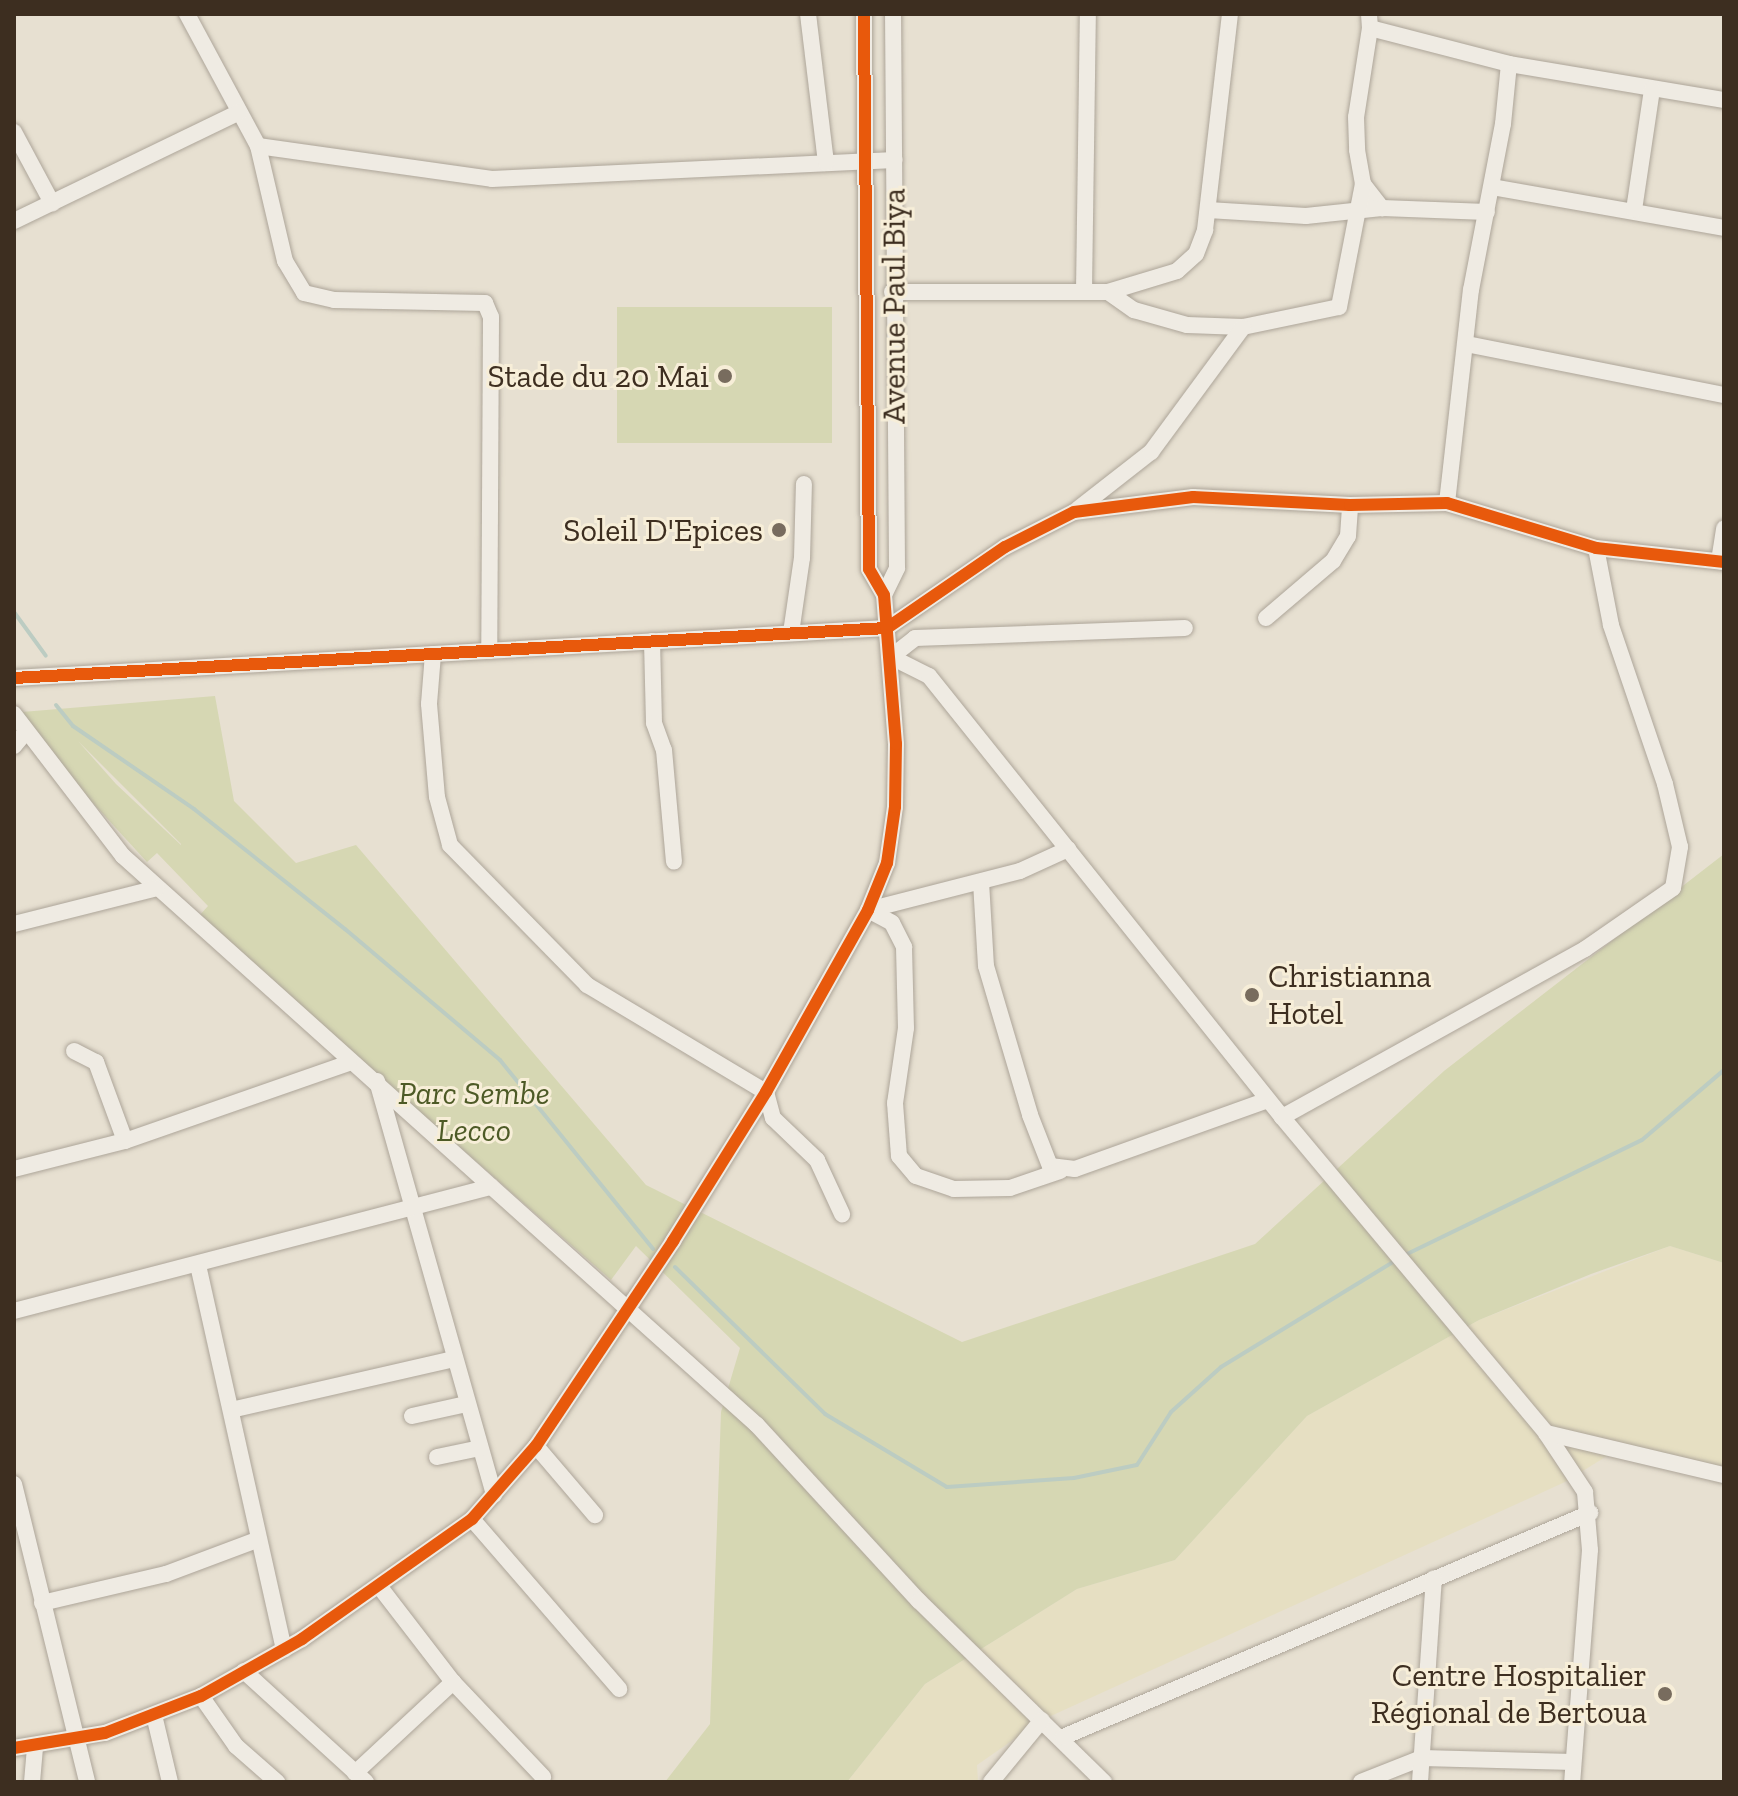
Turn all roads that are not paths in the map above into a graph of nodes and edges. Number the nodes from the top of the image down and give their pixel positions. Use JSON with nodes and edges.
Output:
{"nodes":[{"id":1,"x":187,"y":14,"type":"edge"},
{"id":2,"x":204,"y":14,"type":"edge"},
{"id":3,"x":808,"y":14,"type":"edge"},
{"id":4,"x":864,"y":14,"type":"edge"},
{"id":5,"x":893,"y":14,"type":"edge"},
{"id":6,"x":1088,"y":14,"type":"edge"},
{"id":7,"x":1230,"y":14,"type":"edge"},
{"id":8,"x":1370,"y":21,"type":"edge"},
{"id":9,"x":199,"y":35,"type":"junction"},
{"id":10,"x":1509,"y":64,"type":"junction"},
{"id":11,"x":1652,"y":89,"type":"junction"},
{"id":12,"x":1724,"y":100,"type":"edge"},
{"id":13,"x":239,"y":112,"type":"junction"},
{"id":14,"x":14,"y":132,"type":"edge"},
{"id":15,"x":258,"y":146,"type":"junction"},
{"id":16,"x":864,"y":160,"type":"junction"},
{"id":17,"x":895,"y":160,"type":"junction"},
{"id":18,"x":826,"y":163,"type":"junction"},
{"id":19,"x":1363,"y":184,"type":"junction"},
{"id":20,"x":1492,"y":187,"type":"junction"},
{"id":21,"x":52,"y":203,"type":"junction"},
{"id":22,"x":1382,"y":208,"type":"junction"},
{"id":23,"x":1208,"y":210,"type":"junction"},
{"id":24,"x":1634,"y":210,"type":"junction"},
{"id":25,"x":1354,"y":212,"type":"junction"},
{"id":26,"x":1487,"y":212,"type":"junction"},
{"id":27,"x":14,"y":221,"type":"edge"},
{"id":28,"x":1724,"y":228,"type":"edge"},
{"id":29,"x":1084,"y":291,"type":"junction"},
{"id":30,"x":892,"y":292,"type":"junction"},
{"id":31,"x":1108,"y":292,"type":"junction"},
{"id":32,"x":1243,"y":327,"type":"junction"},
{"id":33,"x":1466,"y":344,"type":"junction"},
{"id":34,"x":1724,"y":395,"type":"edge"},
{"id":35,"x":804,"y":484,"type":"dead end"},
{"id":36,"x":1447,"y":503,"type":"junction"},
{"id":37,"x":1350,"y":505,"type":"junction"},
{"id":38,"x":1074,"y":512,"type":"junction"},
{"id":39,"x":1724,"y":528,"type":"edge"},
{"id":40,"x":1596,"y":548,"type":"junction"},
{"id":41,"x":1722,"y":561,"type":"edge"},
{"id":42,"x":884,"y":595,"type":"junction"},
{"id":43,"x":1266,"y":618,"type":"dead end"},
{"id":44,"x":887,"y":628,"type":"junction"},
{"id":45,"x":1185,"y":628,"type":"dead end"},
{"id":46,"x":791,"y":633,"type":"junction"},
{"id":47,"x":652,"y":641,"type":"junction"},
{"id":48,"x":489,"y":651,"type":"junction"},
{"id":49,"x":433,"y":654,"type":"junction"},
{"id":50,"x":891,"y":657,"type":"junction"},
{"id":51,"x":14,"y":678,"type":"edge"},
{"id":52,"x":14,"y":714,"type":"edge"},
{"id":53,"x":20,"y":740,"type":"edge"},
{"id":54,"x":1068,"y":849,"type":"junction"},
{"id":55,"x":674,"y":862,"type":"dead end"},
{"id":56,"x":981,"y":882,"type":"junction"},
{"id":57,"x":157,"y":888,"type":"junction"},
{"id":58,"x":868,"y":910,"type":"junction"},
{"id":59,"x":14,"y":924,"type":"edge"},
{"id":60,"x":74,"y":1051,"type":"dead end"},
{"id":61,"x":349,"y":1063,"type":"junction"},
{"id":62,"x":376,"y":1080,"type":"junction"},
{"id":63,"x":766,"y":1092,"type":"junction"},
{"id":64,"x":1268,"y":1100,"type":"junction"},
{"id":65,"x":1282,"y":1117,"type":"junction"},
{"id":66,"x":125,"y":1141,"type":"junction"},
{"id":67,"x":14,"y":1169,"type":"edge"},
{"id":68,"x":1060,"y":1171,"type":"junction"},
{"id":69,"x":491,"y":1187,"type":"junction"},
{"id":70,"x":412,"y":1210,"type":"junction"},
{"id":71,"x":842,"y":1214,"type":"dead end"},
{"id":72,"x":198,"y":1265,"type":"junction"},
{"id":73,"x":627,"y":1307,"type":"junction"},
{"id":74,"x":14,"y":1311,"type":"edge"},
{"id":75,"x":453,"y":1359,"type":"junction"},
{"id":76,"x":466,"y":1404,"type":"junction"},
{"id":77,"x":231,"y":1410,"type":"junction"},
{"id":78,"x":412,"y":1416,"type":"dead end"},
{"id":79,"x":1546,"y":1433,"type":"junction"},
{"id":80,"x":536,"y":1446,"type":"junction"},
{"id":81,"x":480,"y":1448,"type":"junction"},
{"id":82,"x":437,"y":1457,"type":"dead end"},
{"id":83,"x":1724,"y":1475,"type":"edge"},
{"id":84,"x":14,"y":1484,"type":"edge"},
{"id":85,"x":494,"y":1495,"type":"junction"},
{"id":86,"x":1590,"y":1513,"type":"junction"},
{"id":87,"x":595,"y":1515,"type":"dead end"},
{"id":88,"x":472,"y":1519,"type":"junction"},
{"id":89,"x":259,"y":1539,"type":"junction"},
{"id":90,"x":1434,"y":1578,"type":"junction"},
{"id":91,"x":379,"y":1586,"type":"junction"},
{"id":92,"x":42,"y":1603,"type":"junction"},
{"id":93,"x":284,"y":1649,"type":"junction"},
{"id":94,"x":244,"y":1671,"type":"junction"},
{"id":95,"x":453,"y":1682,"type":"junction"},
{"id":96,"x":619,"y":1689,"type":"dead end"},
{"id":97,"x":201,"y":1696,"type":"junction"},
{"id":98,"x":154,"y":1715,"type":"junction"},
{"id":99,"x":1042,"y":1720,"type":"junction"},
{"id":100,"x":1063,"y":1737,"type":"junction"},
{"id":101,"x":77,"y":1739,"type":"junction"},
{"id":102,"x":35,"y":1745,"type":"junction"},
{"id":103,"x":14,"y":1748,"type":"edge"},
{"id":104,"x":1422,"y":1758,"type":"junction"},
{"id":105,"x":1573,"y":1762,"type":"junction"},
{"id":106,"x":543,"y":1777,"type":"dead end"},
{"id":107,"x":360,"y":1778,"type":"edge"},
{"id":108,"x":32,"y":1782,"type":"edge"},
{"id":109,"x":87,"y":1782,"type":"edge"},
{"id":110,"x":170,"y":1782,"type":"edge"},
{"id":111,"x":277,"y":1782,"type":"edge"},
{"id":112,"x":991,"y":1782,"type":"edge"},
{"id":113,"x":1104,"y":1782,"type":"edge"},
{"id":114,"x":1361,"y":1782,"type":"edge"},
{"id":115,"x":1420,"y":1782,"type":"edge"},
{"id":116,"x":1572,"y":1782,"type":"edge"}],
"edges":[{"from":1,"to":9,"type":"street"},
{"from":2,"to":9,"type":"street"},
{"from":3,"to":18,"type":"street"},
{"from":4,"to":16,"type":"street"},
{"from":5,"to":17,"type":"street","name":"Avenue Paul Biya"},
{"from":6,"to":29,"type":"street"},
{"from":7,"to":23,"type":"street"},
{"from":8,"to":10,"type":"street"},
{"from":8,"to":19,"type":"street"},
{"from":9,"to":13,"type":"street"},
{"from":10,"to":11,"type":"street"},
{"from":10,"to":20,"type":"street"},
{"from":11,"to":12,"type":"street"},
{"from":11,"to":24,"type":"street"},
{"from":13,"to":15,"type":"street"},
{"from":13,"to":21,"type":"street"},
{"from":14,"to":21,"type":"street"},
{"from":15,"to":18,"type":"street"},
{"from":15,"to":48,"type":"street"},
{"from":16,"to":17,"type":"street"},
{"from":16,"to":18,"type":"street"},
{"from":16,"to":42,"type":"street"},
{"from":17,"to":30,"type":"street","name":"Avenue Paul Biya"},
{"from":19,"to":22,"type":"street"},
{"from":19,"to":25,"type":"street"},
{"from":20,"to":24,"type":"street"},
{"from":20,"to":26,"type":"street"},
{"from":21,"to":27,"type":"street"},
{"from":22,"to":25,"type":"street"},
{"from":22,"to":26,"type":"street"},
{"from":23,"to":25,"type":"street"},
{"from":23,"to":31,"type":"street"},
{"from":24,"to":28,"type":"street"},
{"from":25,"to":32,"type":"street"},
{"from":26,"to":33,"type":"street"},
{"from":29,"to":30,"type":"street"},
{"from":29,"to":31,"type":"street"},
{"from":30,"to":42,"type":"street","name":"Avenue Paul Biya"},
{"from":31,"to":32,"type":"street"},
{"from":32,"to":38,"type":"street"},
{"from":33,"to":34,"type":"street"},
{"from":33,"to":36,"type":"street"},
{"from":35,"to":46,"type":"street"},
{"from":36,"to":37,"type":"street"},
{"from":36,"to":40,"type":"street"},
{"from":37,"to":38,"type":"street"},
{"from":37,"to":43,"type":"street"},
{"from":38,"to":44,"type":"street"},
{"from":39,"to":41,"type":"street"},
{"from":40,"to":41,"type":"street"},
{"from":40,"to":65,"type":"street"},
{"from":42,"to":44,"type":"street"},
{"from":44,"to":46,"type":"street"},
{"from":44,"to":50,"type":"street"},
{"from":45,"to":50,"type":"street"},
{"from":46,"to":47,"type":"street"},
{"from":47,"to":48,"type":"street"},
{"from":47,"to":55,"type":"street"},
{"from":48,"to":49,"type":"street"},
{"from":49,"to":51,"type":"street"},
{"from":49,"to":63,"type":"street"},
{"from":50,"to":54,"type":"street"},
{"from":50,"to":58,"type":"street"},
{"from":52,"to":53,"type":"street"},
{"from":53,"to":57,"type":"street"},
{"from":54,"to":56,"type":"street"},
{"from":54,"to":64,"type":"street"},
{"from":56,"to":58,"type":"street"},
{"from":56,"to":68,"type":"street"},
{"from":57,"to":59,"type":"street"},
{"from":57,"to":61,"type":"street"},
{"from":58,"to":63,"type":"street"},
{"from":58,"to":68,"type":"street"},
{"from":60,"to":66,"type":"street"},
{"from":61,"to":62,"type":"street"},
{"from":61,"to":66,"type":"street"},
{"from":62,"to":69,"type":"street"},
{"from":62,"to":70,"type":"street"},
{"from":63,"to":71,"type":"street"},
{"from":63,"to":73,"type":"street"},
{"from":64,"to":65,"type":"street"},
{"from":64,"to":68,"type":"street"},
{"from":65,"to":79,"type":"street"},
{"from":66,"to":67,"type":"street"},
{"from":69,"to":70,"type":"street"},
{"from":69,"to":73,"type":"street"},
{"from":70,"to":72,"type":"street"},
{"from":70,"to":75,"type":"street"},
{"from":72,"to":74,"type":"street"},
{"from":72,"to":77,"type":"street"},
{"from":73,"to":80,"type":"street"},
{"from":73,"to":99,"type":"street"},
{"from":75,"to":76,"type":"street"},
{"from":75,"to":77,"type":"street"},
{"from":76,"to":78,"type":"street"},
{"from":76,"to":81,"type":"street"},
{"from":77,"to":89,"type":"street"},
{"from":79,"to":83,"type":"street"},
{"from":79,"to":86,"type":"street"},
{"from":80,"to":85,"type":"street"},
{"from":80,"to":87,"type":"street"},
{"from":81,"to":82,"type":"street"},
{"from":81,"to":85,"type":"street"},
{"from":84,"to":92,"type":"street"},
{"from":85,"to":88,"type":"street"},
{"from":86,"to":90,"type":"street"},
{"from":86,"to":105,"type":"street"},
{"from":88,"to":91,"type":"street"},
{"from":88,"to":96,"type":"street"},
{"from":89,"to":92,"type":"street"},
{"from":89,"to":93,"type":"street"},
{"from":90,"to":100,"type":"street"},
{"from":90,"to":104,"type":"street"},
{"from":91,"to":93,"type":"street"},
{"from":91,"to":95,"type":"street"},
{"from":92,"to":101,"type":"street"},
{"from":93,"to":94,"type":"street"},
{"from":94,"to":97,"type":"street"},
{"from":94,"to":107,"type":"street"},
{"from":95,"to":106,"type":"street"},
{"from":95,"to":107,"type":"street"},
{"from":97,"to":98,"type":"street"},
{"from":97,"to":111,"type":"street"},
{"from":98,"to":101,"type":"street"},
{"from":98,"to":110,"type":"street"},
{"from":99,"to":100,"type":"street"},
{"from":99,"to":112,"type":"street"},
{"from":100,"to":113,"type":"street"},
{"from":101,"to":102,"type":"street"},
{"from":101,"to":109,"type":"street"},
{"from":102,"to":103,"type":"street"},
{"from":102,"to":108,"type":"street"},
{"from":104,"to":105,"type":"street"},
{"from":104,"to":114,"type":"street"},
{"from":104,"to":115,"type":"street"},
{"from":105,"to":116,"type":"street"}]}
